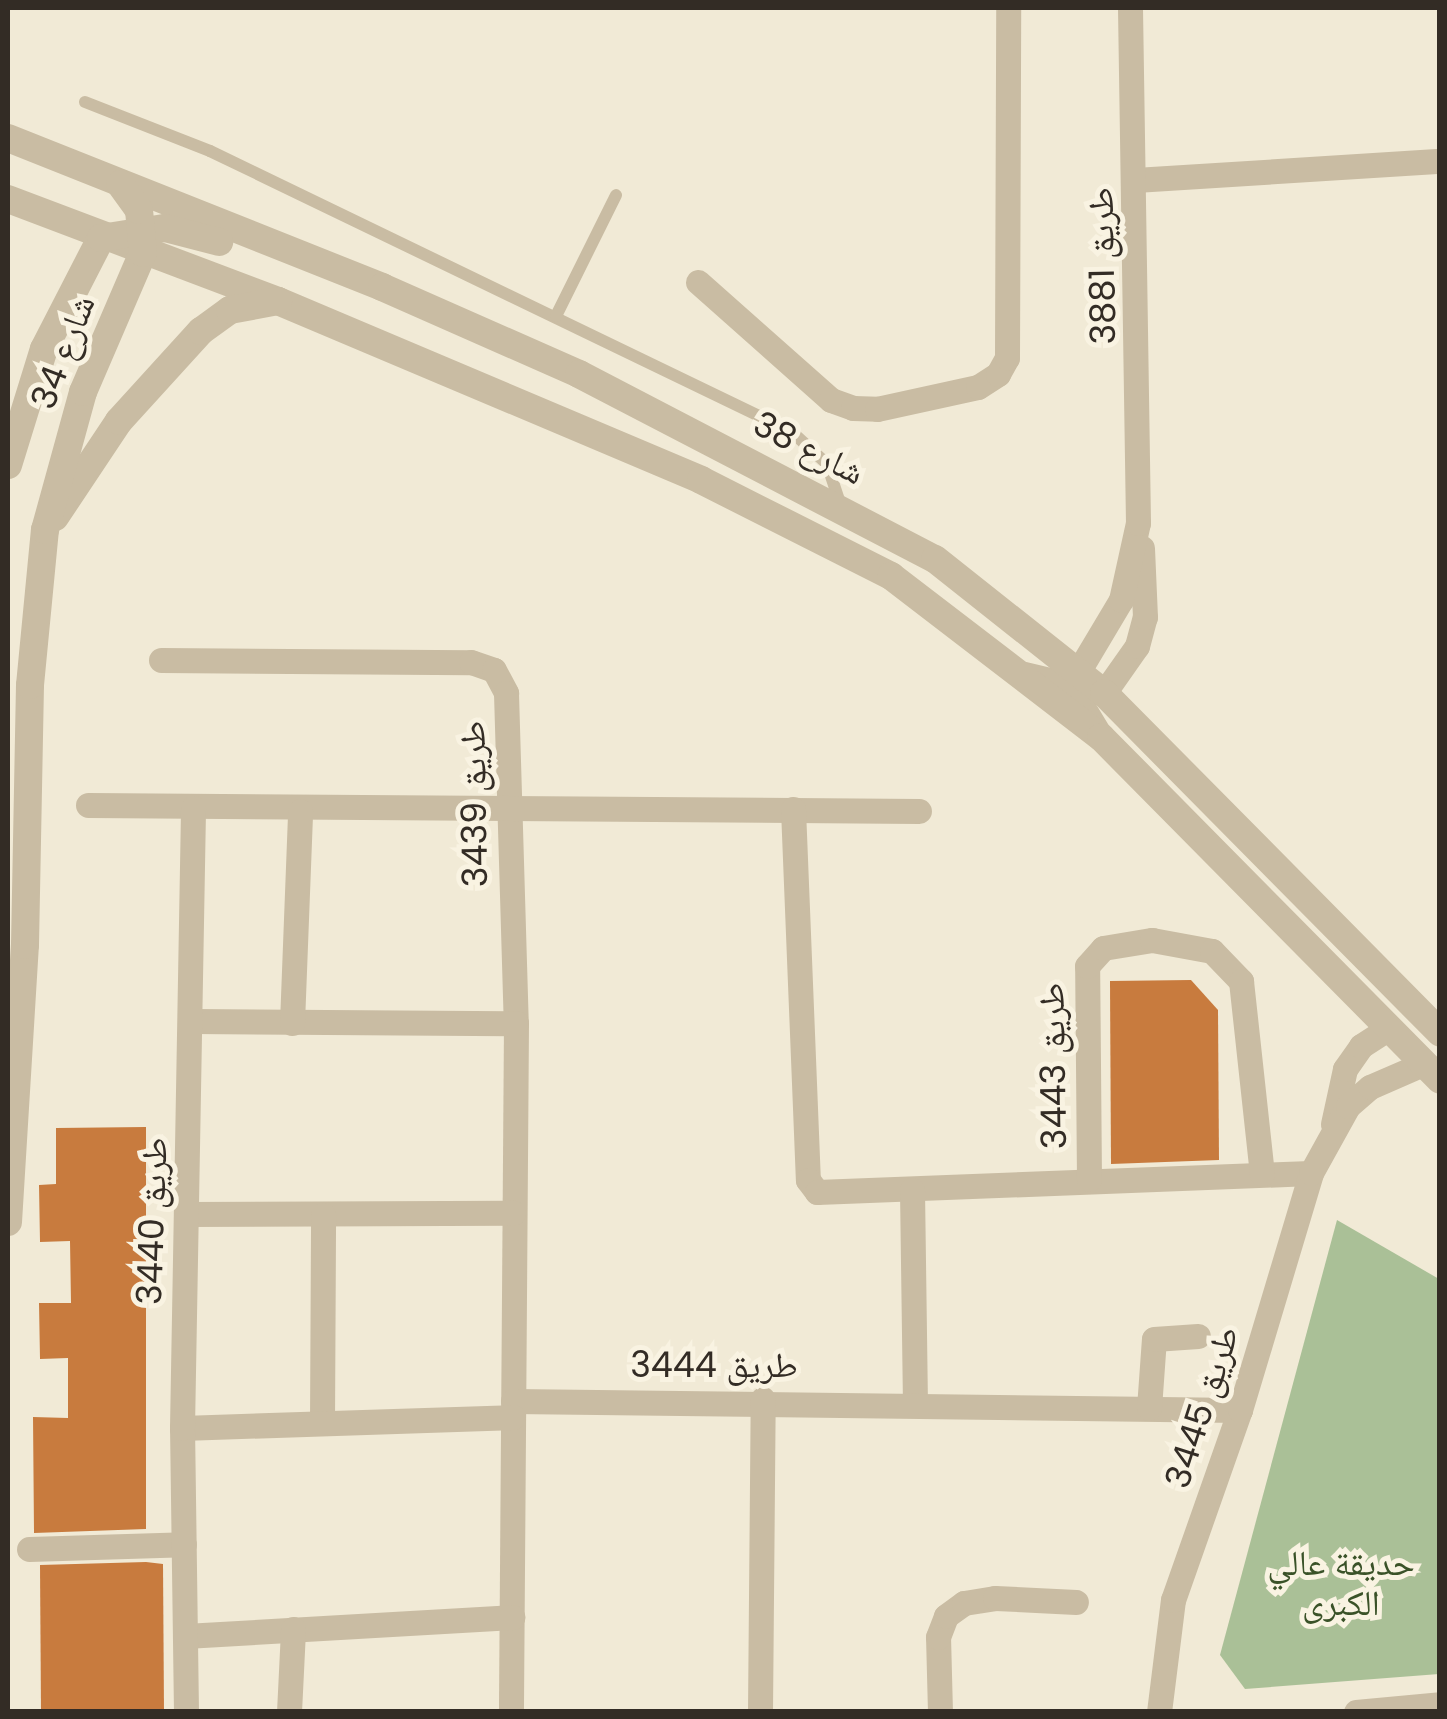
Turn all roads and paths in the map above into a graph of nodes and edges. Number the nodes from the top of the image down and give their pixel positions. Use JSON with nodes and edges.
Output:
{"nodes":[{"id":1,"x":1008,"y":8,"type":"edge"},
{"id":2,"x":1130,"y":8,"type":"edge"},
{"id":3,"x":85,"y":102,"type":"dead end"},
{"id":4,"x":8,"y":138,"type":"edge"},
{"id":5,"x":1440,"y":161,"type":"edge"},
{"id":6,"x":1136,"y":180,"type":"junction"},
{"id":7,"x":117,"y":181,"type":"junction"},
{"id":8,"x":616,"y":195,"type":"dead end"},
{"id":9,"x":8,"y":199,"type":"edge"},
{"id":10,"x":101,"y":238,"type":"junction"},
{"id":11,"x":143,"y":241,"type":"junction"},
{"id":12,"x":698,"y":282,"type":"dead end"},
{"id":13,"x":382,"y":286,"type":"junction"},
{"id":14,"x":278,"y":301,"type":"junction"},
{"id":15,"x":556,"y":316,"type":"junction"},
{"id":16,"x":9,"y":440,"type":"edge"},
{"id":17,"x":841,"y":507,"type":"junction"},
{"id":18,"x":1138,"y":523,"type":"junction"},
{"id":19,"x":45,"y":530,"type":"junction"},
{"id":20,"x":161,"y":660,"type":"dead end"},
{"id":21,"x":1024,"y":674,"type":"junction"},
{"id":22,"x":1086,"y":685,"type":"junction"},
{"id":23,"x":1101,"y":737,"type":"junction"},
{"id":24,"x":88,"y":805,"type":"dead end"},
{"id":25,"x":508,"y":806,"type":"junction"},
{"id":26,"x":192,"y":808,"type":"junction"},
{"id":27,"x":793,"y":809,"type":"junction"},
{"id":28,"x":920,"y":810,"type":"dead end"},
{"id":29,"x":300,"y":812,"type":"junction"},
{"id":30,"x":193,"y":1021,"type":"junction"},
{"id":31,"x":292,"y":1023,"type":"junction"},
{"id":32,"x":516,"y":1023,"type":"junction"},
{"id":33,"x":1386,"y":1030,"type":"junction"},
{"id":34,"x":1437,"y":1031,"type":"edge"},
{"id":35,"x":14,"y":1051,"type":"edge"},
{"id":36,"x":1431,"y":1072,"type":"edge"},
{"id":37,"x":12,"y":1085,"type":"edge"},
{"id":38,"x":1333,"y":1129,"type":"junction"},
{"id":39,"x":1311,"y":1173,"type":"junction"},
{"id":40,"x":1262,"y":1174,"type":"junction"},
{"id":41,"x":1089,"y":1179,"type":"junction"},
{"id":42,"x":912,"y":1190,"type":"junction"},
{"id":43,"x":512,"y":1213,"type":"junction"},
{"id":44,"x":187,"y":1214,"type":"junction"},
{"id":45,"x":323,"y":1215,"type":"junction"},
{"id":46,"x":8,"y":1222,"type":"edge"},
{"id":47,"x":1198,"y":1336,"type":"dead end"},
{"id":48,"x":763,"y":1400,"type":"junction"},
{"id":49,"x":915,"y":1403,"type":"junction"},
{"id":50,"x":1150,"y":1408,"type":"junction"},
{"id":51,"x":512,"y":1409,"type":"junction"},
{"id":52,"x":1240,"y":1410,"type":"junction"},
{"id":53,"x":322,"y":1423,"type":"junction"},
{"id":54,"x":182,"y":1428,"type":"junction"},
{"id":55,"x":184,"y":1544,"type":"junction"},
{"id":56,"x":29,"y":1549,"type":"dead end"},
{"id":57,"x":1076,"y":1602,"type":"dead end"},
{"id":58,"x":512,"y":1616,"type":"junction"},
{"id":59,"x":292,"y":1629,"type":"junction"},
{"id":60,"x":185,"y":1636,"type":"junction"},
{"id":61,"x":1440,"y":1704,"type":"edge"},
{"id":62,"x":186,"y":1712,"type":"edge"},
{"id":63,"x":289,"y":1712,"type":"edge"},
{"id":64,"x":511,"y":1712,"type":"edge"},
{"id":65,"x":760,"y":1712,"type":"edge"},
{"id":66,"x":940,"y":1712,"type":"edge"},
{"id":67,"x":1159,"y":1712,"type":"edge"},
{"id":68,"x":1356,"y":1712,"type":"edge"}],
"edges":[{"from":1,"to":12,"type":"street"},
{"from":2,"to":6,"type":"street","name":"طريق 3881"},
{"from":3,"to":15,"type":"lane"},
{"from":4,"to":7,"type":"street","name":"شارع 38"},
{"from":5,"to":6,"type":"street"},
{"from":6,"to":18,"type":"street","name":"طريق 3881"},
{"from":7,"to":11,"type":"street"},
{"from":7,"to":13,"type":"street","name":"شارع 38"},
{"from":8,"to":15,"type":"lane"},
{"from":9,"to":10,"type":"street"},
{"from":10,"to":11,"type":"street"},
{"from":10,"to":16,"type":"street","name":"شارع 34"},
{"from":11,"to":13,"type":"street"},
{"from":11,"to":14,"type":"street"},
{"from":11,"to":19,"type":"street","name":"شارع 34"},
{"from":13,"to":17,"type":"street","name":"شارع 38"},
{"from":14,"to":19,"type":"street"},
{"from":14,"to":21,"type":"street"},
{"from":15,"to":17,"type":"lane"},
{"from":17,"to":22,"type":"street","name":"شارع 38"},
{"from":18,"to":22,"type":"street","name":"طريق 3881"},
{"from":18,"to":22,"type":"street","name":"طريق 3881"},
{"from":19,"to":35,"type":"street","name":"شارع 34"},
{"from":20,"to":25,"type":"street","name":"طريق 3439"},
{"from":21,"to":22,"type":"street"},
{"from":21,"to":23,"type":"street"},
{"from":22,"to":23,"type":"street"},
{"from":22,"to":34,"type":"street","name":"شارع 38"},
{"from":23,"to":33,"type":"street"},
{"from":24,"to":26,"type":"street"},
{"from":25,"to":27,"type":"street"},
{"from":25,"to":29,"type":"street"},
{"from":25,"to":32,"type":"street","name":"طريق 3439"},
{"from":26,"to":29,"type":"street"},
{"from":26,"to":30,"type":"street","name":"طريق 3440"},
{"from":27,"to":28,"type":"street"},
{"from":27,"to":42,"type":"street","name":"طريق 3443"},
{"from":29,"to":31,"type":"street"},
{"from":30,"to":31,"type":"street"},
{"from":30,"to":44,"type":"street","name":"طريق 3440"},
{"from":31,"to":32,"type":"street"},
{"from":32,"to":43,"type":"street","name":"طريق 3439"},
{"from":33,"to":34,"type":"street"},
{"from":33,"to":36,"type":"street"},
{"from":33,"to":38,"type":"street"},
{"from":35,"to":37,"type":"street","name":"شارع 34"},
{"from":36,"to":38,"type":"street"},
{"from":37,"to":46,"type":"street","name":"شارع 34"},
{"from":38,"to":39,"type":"street","name":"طريق 3445"},
{"from":39,"to":40,"type":"street","name":"طريق 3443"},
{"from":39,"to":52,"type":"street","name":"طريق 3445"},
{"from":40,"to":41,"type":"street","name":"طريق 3443"},
{"from":40,"to":41,"type":"street","name":"طريق 3443"},
{"from":41,"to":42,"type":"street","name":"طريق 3443"},
{"from":42,"to":49,"type":"street"},
{"from":43,"to":45,"type":"street"},
{"from":43,"to":51,"type":"street","name":"طريق 3439"},
{"from":44,"to":45,"type":"street"},
{"from":44,"to":54,"type":"street","name":"طريق 3440"},
{"from":45,"to":53,"type":"street"},
{"from":47,"to":50,"type":"street"},
{"from":48,"to":49,"type":"street","name":"طريق 3444"},
{"from":48,"to":51,"type":"street","name":"طريق 3444"},
{"from":48,"to":65,"type":"street"},
{"from":49,"to":50,"type":"street","name":"طريق 3444"},
{"from":50,"to":52,"type":"street","name":"طريق 3444"},
{"from":51,"to":53,"type":"street","name":"طريق 3444"},
{"from":51,"to":58,"type":"street","name":"طريق 3439"},
{"from":52,"to":67,"type":"street","name":"طريق 3445"},
{"from":53,"to":54,"type":"street","name":"طريق 3444"},
{"from":54,"to":55,"type":"street","name":"طريق 3440"},
{"from":55,"to":56,"type":"street"},
{"from":55,"to":60,"type":"street","name":"طريق 3440"},
{"from":57,"to":66,"type":"street"},
{"from":58,"to":59,"type":"street"},
{"from":58,"to":64,"type":"street","name":"طريق 3439"},
{"from":59,"to":60,"type":"street"},
{"from":59,"to":63,"type":"street"},
{"from":60,"to":62,"type":"street","name":"طريق 3440"},
{"from":61,"to":68,"type":"street"}]}
